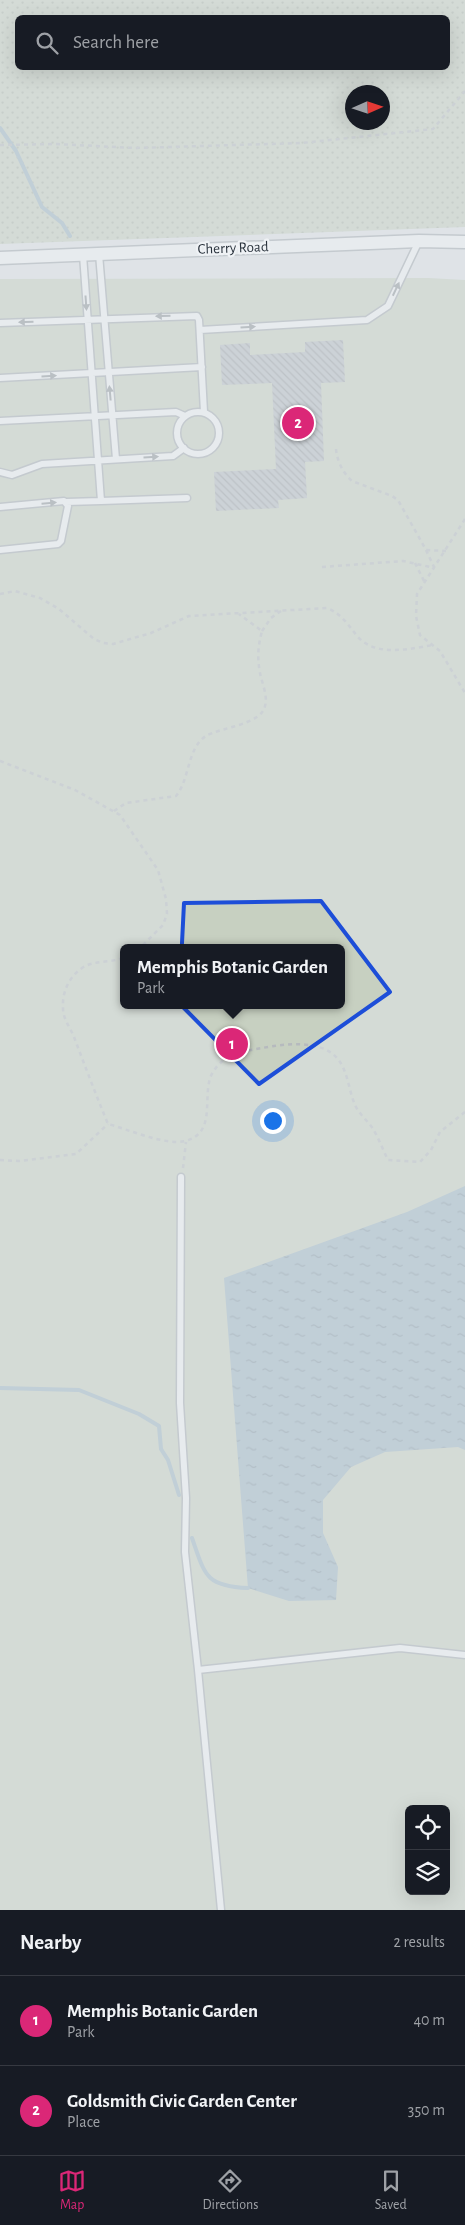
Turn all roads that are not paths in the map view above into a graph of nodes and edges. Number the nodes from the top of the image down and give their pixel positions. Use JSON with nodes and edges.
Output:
{"nodes":[{"id":1,"x":419,"y":241,"type":"junction"},
{"id":2,"x":465,"y":242,"type":"edge"},
{"id":3,"x":82,"y":254,"type":"junction"},
{"id":4,"x":98,"y":254,"type":"junction"},
{"id":5,"x":0,"y":258,"type":"edge"},
{"id":6,"x":104,"y":319,"type":"junction"},
{"id":7,"x":88,"y":320,"type":"junction"},
{"id":8,"x":0,"y":323,"type":"edge"},
{"id":9,"x":200,"y":330,"type":"junction"},
{"id":10,"x":202,"y":368,"type":"junction"},
{"id":11,"x":108,"y":373,"type":"junction"},
{"id":12,"x":92,"y":374,"type":"junction"},
{"id":13,"x":0,"y":378,"type":"edge"},
{"id":14,"x":204,"y":412,"type":"junction"},
{"id":15,"x":112,"y":416,"type":"junction"},
{"id":16,"x":185,"y":416,"type":"junction"},
{"id":17,"x":95,"y":417,"type":"junction"},
{"id":18,"x":0,"y":421,"type":"edge"},
{"id":19,"x":184,"y":448,"type":"junction"},
{"id":20,"x":116,"y":459,"type":"junction"},
{"id":21,"x":98,"y":461,"type":"junction"},
{"id":22,"x":0,"y":472,"type":"edge"},
{"id":23,"x":187,"y":498,"type":"dead end"},
{"id":24,"x":101,"y":501,"type":"junction"},
{"id":25,"x":66,"y":502,"type":"junction"},
{"id":26,"x":0,"y":507,"type":"edge"},
{"id":27,"x":0,"y":550,"type":"edge"},
{"id":28,"x":182,"y":1177,"type":"road end"},
{"id":29,"x":465,"y":1655,"type":"edge"},
{"id":30,"x":198,"y":1670,"type":"junction"},
{"id":31,"x":221,"y":1910,"type":"edge"}],
"edges":[{"from":1,"to":2,"type":"street","name":"Cherry Road"},
{"from":1,"to":4,"type":"street","name":"Cherry Road"},
{"from":9,"to":1,"type":"lane","one_way":true},
{"from":3,"to":4,"type":"street","name":"Cherry Road"},
{"from":3,"to":5,"type":"street","name":"Cherry Road"},
{"from":3,"to":7,"type":"lane","one_way":true},
{"from":4,"to":6,"type":"lane"},
{"from":6,"to":7,"type":"lane"},
{"from":9,"to":6,"type":"lane","one_way":true},
{"from":6,"to":11,"type":"lane"},
{"from":7,"to":8,"type":"lane","one_way":true},
{"from":7,"to":12,"type":"lane"},
{"from":9,"to":10,"type":"lane"},
{"from":10,"to":11,"type":"lane"},
{"from":10,"to":14,"type":"lane"},
{"from":11,"to":12,"type":"lane"},
{"from":15,"to":11,"type":"lane","one_way":true},
{"from":13,"to":12,"type":"lane","one_way":true},
{"from":12,"to":17,"type":"lane"},
{"from":14,"to":16,"type":"lane"},
{"from":14,"to":19,"type":"lane"},
{"from":15,"to":16,"type":"lane"},
{"from":15,"to":17,"type":"lane"},
{"from":15,"to":20,"type":"lane"},
{"from":16,"to":19,"type":"lane"},
{"from":17,"to":18,"type":"lane"},
{"from":17,"to":21,"type":"lane"},
{"from":20,"to":19,"type":"lane","one_way":true},
{"from":20,"to":21,"type":"lane"},
{"from":21,"to":22,"type":"lane"},
{"from":21,"to":24,"type":"lane"},
{"from":23,"to":24,"type":"lane"},
{"from":24,"to":25,"type":"lane"},
{"from":26,"to":25,"type":"lane","one_way":true},
{"from":25,"to":27,"type":"lane"},
{"from":28,"to":30,"type":"lane"},
{"from":29,"to":30,"type":"lane"},
{"from":30,"to":31,"type":"lane"}]}
